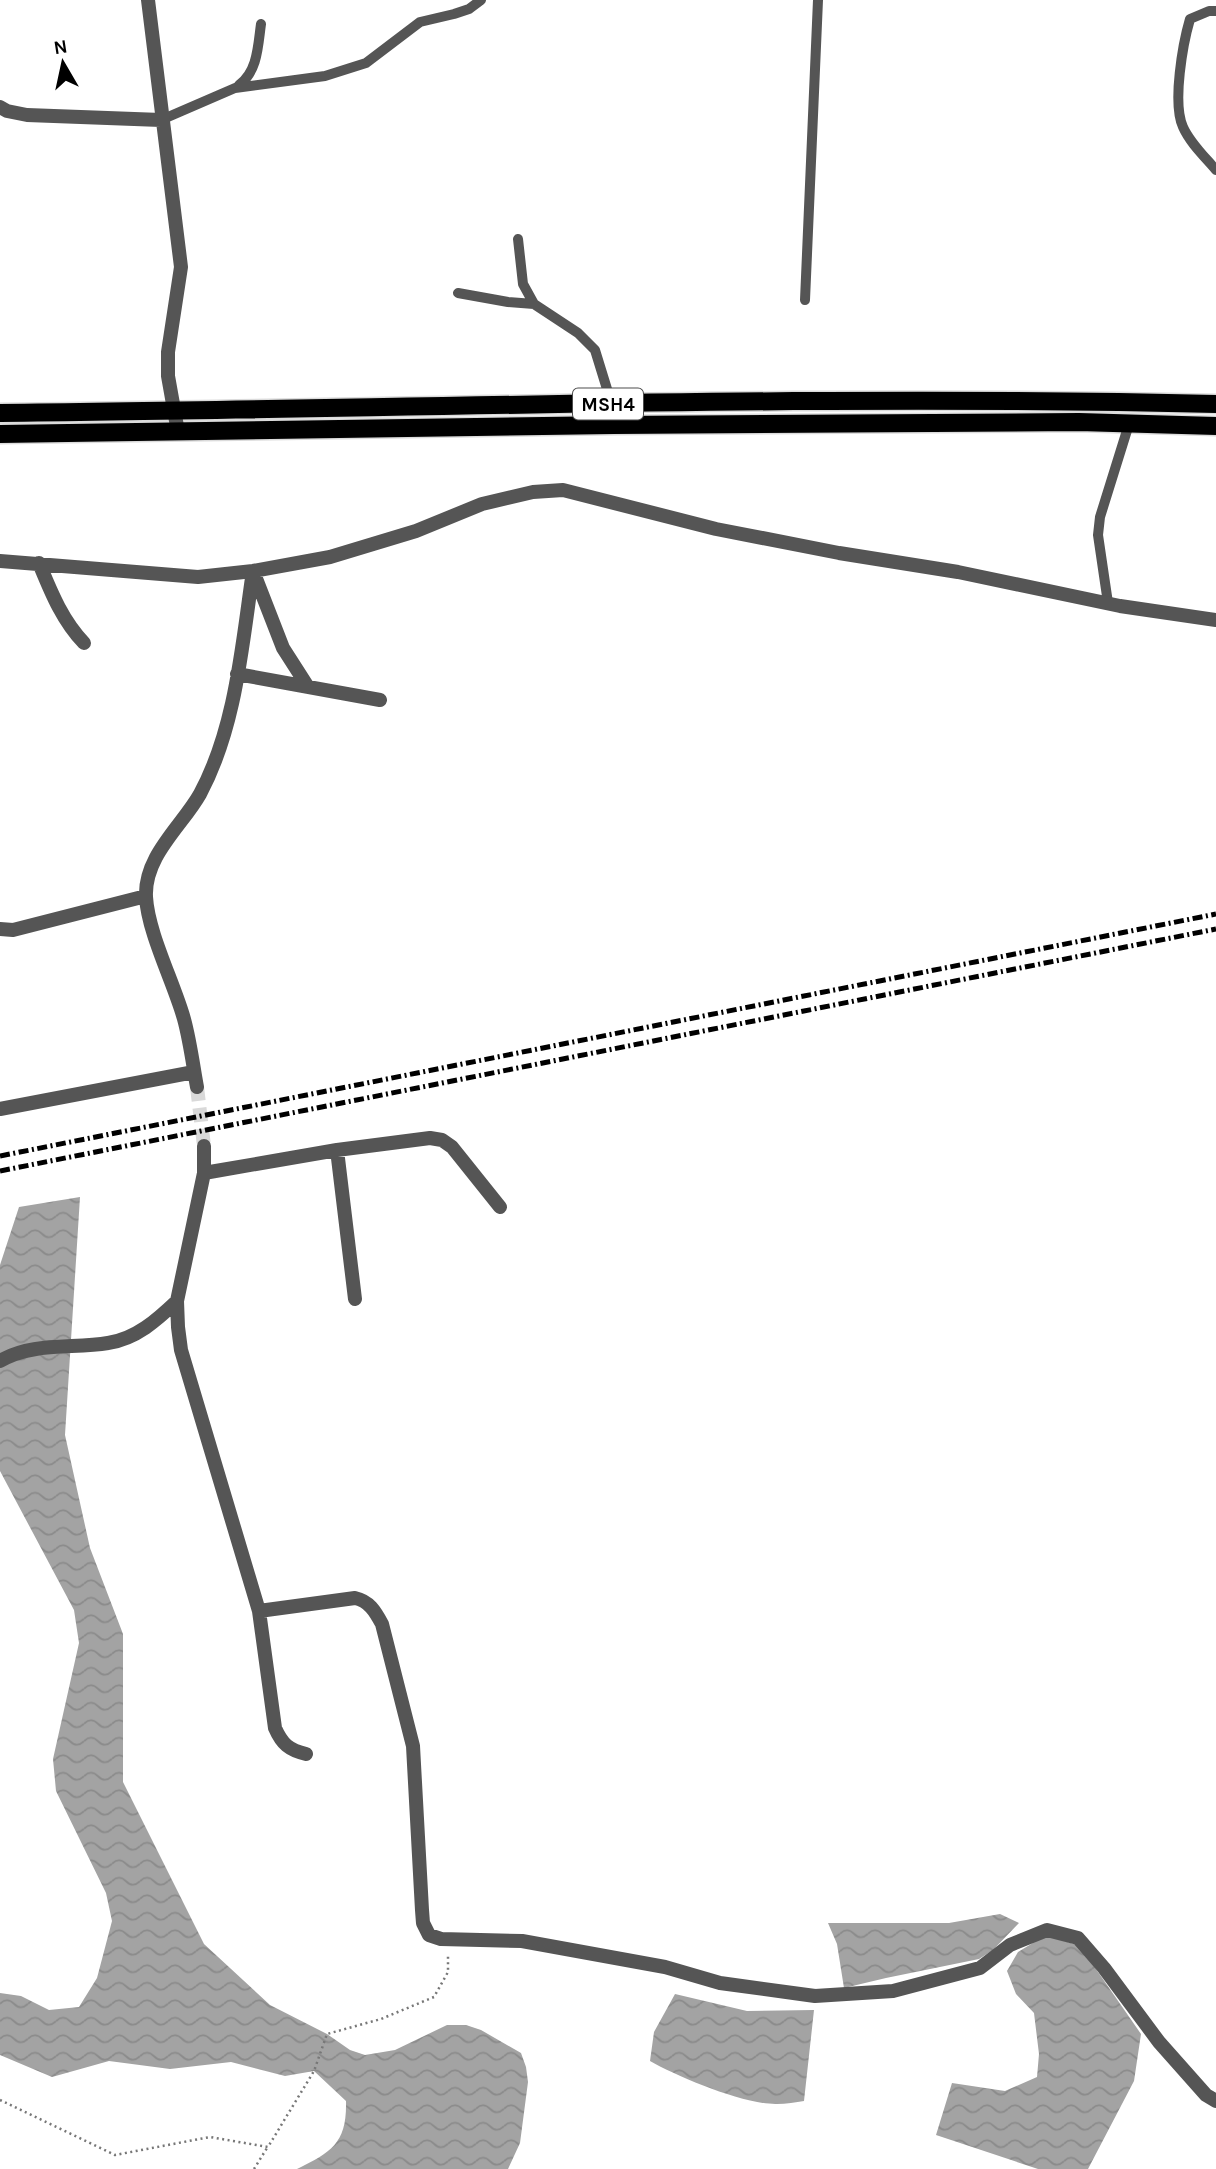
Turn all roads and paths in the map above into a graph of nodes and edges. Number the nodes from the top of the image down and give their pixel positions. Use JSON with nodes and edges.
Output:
{"nodes":[{"id":1,"x":148,"y":0,"type":"edge"},
{"id":2,"x":481,"y":0,"type":"edge"},
{"id":3,"x":818,"y":0,"type":"edge"},
{"id":4,"x":1216,"y":11,"type":"edge"},
{"id":5,"x":261,"y":24,"type":"dead end"},
{"id":6,"x":235,"y":88,"type":"junction"},
{"id":7,"x":0,"y":107,"type":"edge"},
{"id":8,"x":161,"y":120,"type":"junction"},
{"id":9,"x":1216,"y":170,"type":"edge"},
{"id":10,"x":518,"y":239,"type":"dead end"},
{"id":11,"x":457,"y":293,"type":"dead end"},
{"id":12,"x":805,"y":300,"type":"dead end"},
{"id":13,"x":534,"y":303,"type":"junction"},
{"id":14,"x":609,"y":404,"type":"junction"},
{"id":15,"x":1216,"y":404,"type":"edge"},
{"id":16,"x":506,"y":406,"type":"junction"},
{"id":17,"x":360,"y":408,"type":"junction"},
{"id":18,"x":176,"y":411,"type":"junction"},
{"id":19,"x":0,"y":413,"type":"edge"},
{"id":20,"x":1129,"y":424,"type":"junction"},
{"id":21,"x":1216,"y":426,"type":"edge"},
{"id":22,"x":507,"y":427,"type":"junction"},
{"id":23,"x":359,"y":429,"type":"junction"},
{"id":24,"x":178,"y":432,"type":"junction"},
{"id":25,"x":0,"y":434,"type":"edge"},
{"id":26,"x":0,"y":561,"type":"edge"},
{"id":27,"x":39,"y":563,"type":"junction"},
{"id":28,"x":253,"y":571,"type":"junction"},
{"id":29,"x":1108,"y":603,"type":"junction"},
{"id":30,"x":1216,"y":620,"type":"edge"},
{"id":31,"x":84,"y":643,"type":"dead end"},
{"id":32,"x":237,"y":674,"type":"junction"},
{"id":33,"x":308,"y":687,"type":"junction"},
{"id":34,"x":380,"y":700,"type":"dead end"},
{"id":35,"x":146,"y":897,"type":"junction"},
{"id":36,"x":0,"y":929,"type":"edge"},
{"id":37,"x":194,"y":1072,"type":"junction"},
{"id":38,"x":197,"y":1087,"type":"tunnel mouth"},
{"id":39,"x":0,"y":1109,"type":"edge"},
{"id":40,"x":204,"y":1146,"type":"tunnel mouth"},
{"id":41,"x":337,"y":1150,"type":"junction"},
{"id":42,"x":204,"y":1173,"type":"junction"},
{"id":43,"x":500,"y":1207,"type":"dead end"},
{"id":44,"x":355,"y":1298,"type":"dead end"},
{"id":45,"x":177,"y":1301,"type":"junction"},
{"id":46,"x":0,"y":1361,"type":"edge"},
{"id":47,"x":259,"y":1611,"type":"junction"},
{"id":48,"x":306,"y":1754,"type":"dead end"},
{"id":49,"x":449,"y":1939,"type":"junction"},
{"id":50,"x":0,"y":2101,"type":"edge"},
{"id":51,"x":1216,"y":2101,"type":"edge"},
{"id":52,"x":268,"y":2147,"type":"junction"},
{"id":53,"x":254,"y":2169,"type":"edge"}],
"edges":[{"from":1,"to":8,"type":"street"},
{"from":2,"to":6,"type":"lane"},
{"from":3,"to":12,"type":"lane"},
{"from":4,"to":9,"type":"lane"},
{"from":5,"to":6,"type":"lane"},
{"from":6,"to":8,"type":"lane"},
{"from":7,"to":8,"type":"street"},
{"from":8,"to":18,"type":"street"},
{"from":10,"to":13,"type":"lane"},
{"from":11,"to":13,"type":"lane"},
{"from":13,"to":14,"type":"lane"},
{"from":14,"to":15,"type":"main road","number":"MSH4"},
{"from":14,"to":16,"type":"main road","number":"MSH4"},
{"from":16,"to":17,"type":"main road","number":"MSH4"},
{"from":16,"to":22,"type":"main road"},
{"from":17,"to":18,"type":"main road","number":"MSH4"},
{"from":17,"to":23,"type":"main road"},
{"from":18,"to":19,"type":"main road","number":"MSH4"},
{"from":18,"to":24,"type":"street"},
{"from":20,"to":21,"type":"main road","number":"MSH4"},
{"from":20,"to":22,"type":"main road","number":"MSH4"},
{"from":20,"to":29,"type":"lane"},
{"from":22,"to":23,"type":"main road","number":"MSH4"},
{"from":23,"to":24,"type":"main road","number":"MSH4"},
{"from":24,"to":25,"type":"main road","number":"MSH4"},
{"from":26,"to":27,"type":"street"},
{"from":27,"to":28,"type":"street"},
{"from":27,"to":31,"type":"street"},
{"from":28,"to":29,"type":"street"},
{"from":28,"to":32,"type":"street"},
{"from":28,"to":33,"type":"street"},
{"from":29,"to":30,"type":"street"},
{"from":32,"to":33,"type":"street"},
{"from":32,"to":35,"type":"street"},
{"from":33,"to":34,"type":"street"},
{"from":35,"to":36,"type":"street"},
{"from":35,"to":37,"type":"street"},
{"from":37,"to":38,"type":"street"},
{"from":37,"to":39,"type":"street"},
{"from":40,"to":42,"type":"street"},
{"from":41,"to":42,"type":"street"},
{"from":41,"to":43,"type":"street"},
{"from":41,"to":44,"type":"street"},
{"from":42,"to":45,"type":"street"},
{"from":45,"to":46,"type":"street"},
{"from":45,"to":47,"type":"street"},
{"from":47,"to":48,"type":"street"},
{"from":47,"to":49,"type":"street"},
{"from":49,"to":51,"type":"street"},
{"from":49,"to":52,"type":"path"},
{"from":50,"to":52,"type":"path"},
{"from":52,"to":53,"type":"path"}]}
